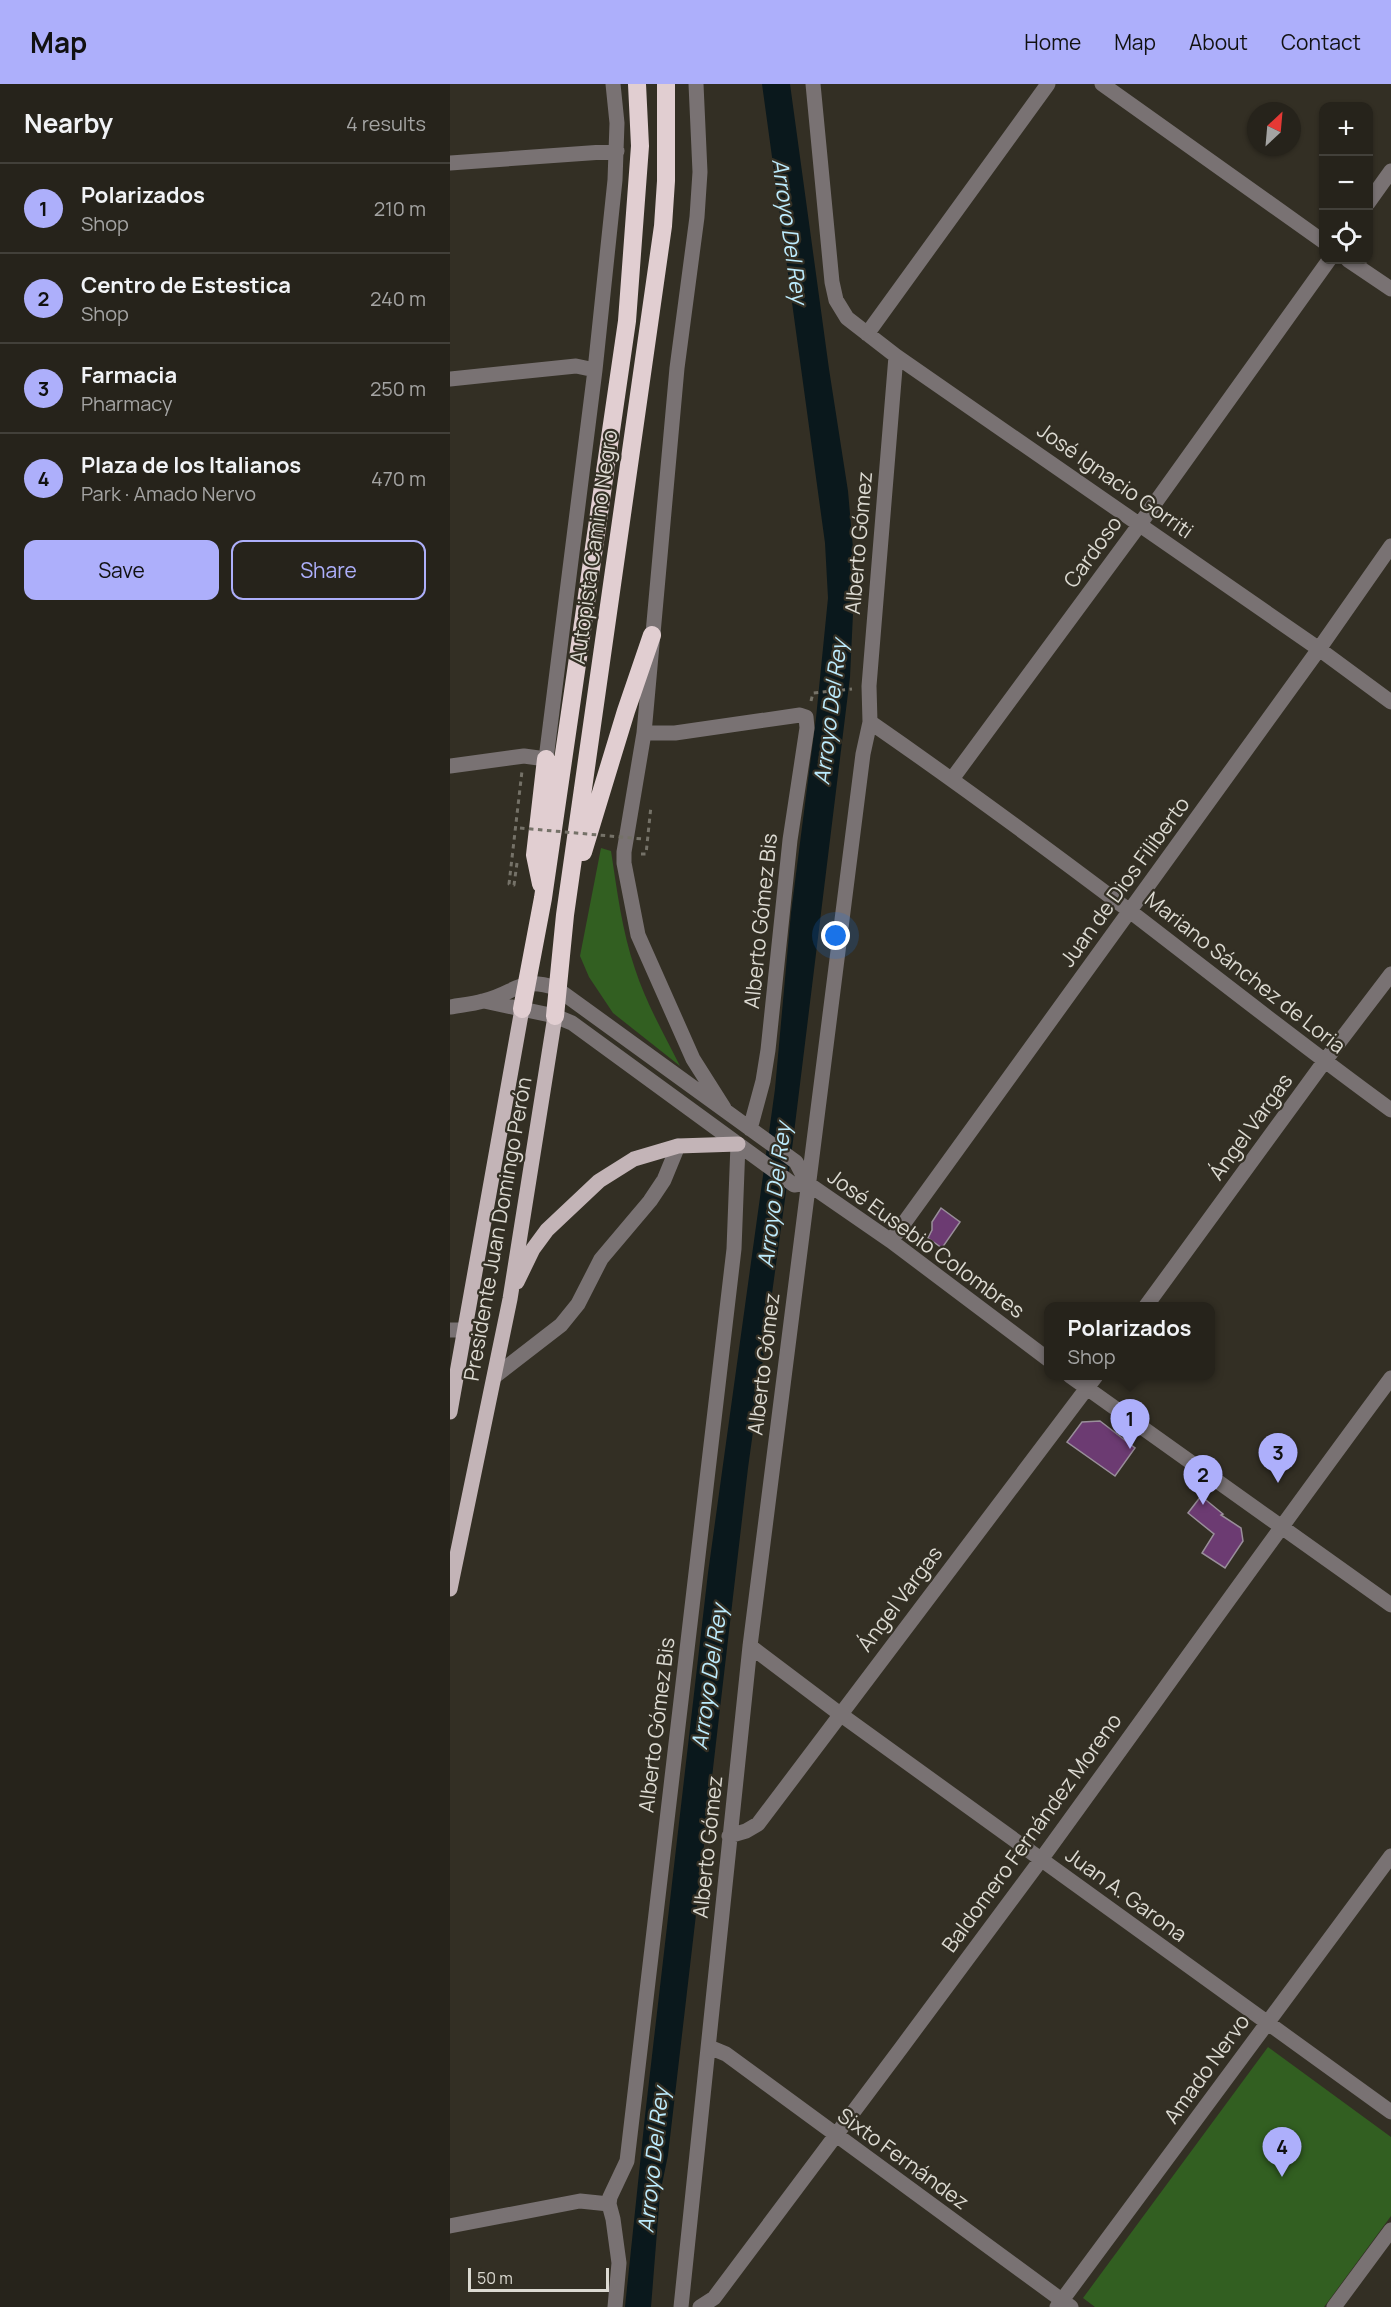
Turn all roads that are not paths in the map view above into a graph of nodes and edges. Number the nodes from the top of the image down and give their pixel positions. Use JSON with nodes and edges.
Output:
{"nodes":[{"id":1,"x":613,"y":84,"type":"edge"},
{"id":2,"x":637,"y":84,"type":"edge"},
{"id":3,"x":666,"y":84,"type":"edge"},
{"id":4,"x":696,"y":84,"type":"edge"},
{"id":5,"x":813,"y":84,"type":"edge"},
{"id":6,"x":1048,"y":84,"type":"edge"},
{"id":7,"x":1102,"y":84,"type":"edge"},
{"id":8,"x":617,"y":151,"type":"junction"},
{"id":9,"x":450,"y":163,"type":"edge"},
{"id":10,"x":1391,"y":171,"type":"edge"},
{"id":11,"x":1373,"y":196,"type":"edge"},
{"id":12,"x":1319,"y":239,"type":"edge"},
{"id":13,"x":1326,"y":264,"type":"edge"},
{"id":14,"x":1354,"y":264,"type":"edge"},
{"id":15,"x":1391,"y":289,"type":"edge"},
{"id":16,"x":867,"y":334,"type":"junction"},
{"id":17,"x":896,"y":356,"type":"junction"},
{"id":18,"x":595,"y":370,"type":"junction"},
{"id":19,"x":450,"y":379,"type":"edge"},
{"id":20,"x":1140,"y":524,"type":"junction"},
{"id":21,"x":1391,"y":546,"type":"edge"},
{"id":22,"x":652,"y":635,"type":"junction"},
{"id":23,"x":1319,"y":649,"type":"junction"},
{"id":24,"x":1391,"y":702,"type":"edge"},
{"id":25,"x":870,"y":722,"type":"junction"},
{"id":26,"x":644,"y":733,"type":"junction"},
{"id":27,"x":546,"y":759,"type":"junction"},
{"id":28,"x":450,"y":766,"type":"edge"},
{"id":29,"x":952,"y":779,"type":"junction"},
{"id":30,"x":543,"y":898,"type":"junction"},
{"id":31,"x":1130,"y":911,"type":"junction"},
{"id":32,"x":565,"y":915,"type":"junction"},
{"id":33,"x":1391,"y":974,"type":"edge"},
{"id":34,"x":527,"y":983,"type":"junction"},
{"id":35,"x":556,"y":988,"type":"junction"},
{"id":36,"x":484,"y":1001,"type":"junction"},
{"id":37,"x":450,"y":1007,"type":"edge"},
{"id":38,"x":522,"y":1009,"type":"junction"},
{"id":39,"x":555,"y":1016,"type":"junction"},
{"id":40,"x":1324,"y":1062,"type":"junction"},
{"id":41,"x":724,"y":1108,"type":"junction"},
{"id":42,"x":1391,"y":1110,"type":"edge"},
{"id":43,"x":756,"y":1133,"type":"junction"},
{"id":44,"x":738,"y":1144,"type":"junction"},
{"id":45,"x":678,"y":1146,"type":"junction"},
{"id":46,"x":801,"y":1184,"type":"junction"},
{"id":47,"x":891,"y":1241,"type":"junction"},
{"id":48,"x":510,"y":1299,"type":"junction"},
{"id":49,"x":1149,"y":1302,"type":"edge"},
{"id":50,"x":458,"y":1330,"type":"edge"},
{"id":51,"x":1044,"y":1356,"type":"edge"},
{"id":52,"x":495,"y":1376,"type":"junction"},
{"id":53,"x":1391,"y":1378,"type":"edge"},
{"id":54,"x":1091,"y":1382,"type":"edge"},
{"id":55,"x":450,"y":1412,"type":"edge"},
{"id":56,"x":1281,"y":1526,"type":"junction"},
{"id":57,"x":450,"y":1589,"type":"edge"},
{"id":58,"x":1391,"y":1605,"type":"edge"},
{"id":59,"x":750,"y":1646,"type":"junction"},
{"id":60,"x":840,"y":1714,"type":"junction"},
{"id":61,"x":729,"y":1836,"type":"junction"},
{"id":62,"x":1391,"y":1856,"type":"edge"},
{"id":63,"x":1041,"y":1859,"type":"junction"},
{"id":64,"x":1267,"y":2023,"type":"junction"},
{"id":65,"x":709,"y":2047,"type":"junction"},
{"id":66,"x":1391,"y":2112,"type":"edge"},
{"id":67,"x":836,"y":2136,"type":"junction"},
{"id":68,"x":609,"y":2204,"type":"junction"},
{"id":69,"x":450,"y":2226,"type":"edge"},
{"id":70,"x":1391,"y":2230,"type":"edge"},
{"id":71,"x":1063,"y":2305,"type":"edge"},
{"id":72,"x":615,"y":2307,"type":"edge"},
{"id":73,"x":681,"y":2307,"type":"edge"},
{"id":74,"x":700,"y":2307,"type":"edge"},
{"id":75,"x":1334,"y":2307,"type":"edge"}],
"edges":[{"from":1,"to":8,"type":"street"},
{"from":2,"to":30,"type":"highway","name":"Autopista Camino Negro"},
{"from":3,"to":32,"type":"highway","name":"Autopista Camino Negro"},
{"from":4,"to":22,"type":"street"},
{"from":5,"to":16,"type":"street","name":"José Ignacio Gorriti"},
{"from":6,"to":16,"type":"street"},
{"from":7,"to":12,"type":"street"},
{"from":8,"to":9,"type":"street"},
{"from":8,"to":18,"type":"street"},
{"from":10,"to":11,"type":"street"},
{"from":13,"to":20,"type":"street","name":"Cardoso"},
{"from":14,"to":15,"type":"street"},
{"from":16,"to":17,"type":"street","name":"José Ignacio Gorriti"},
{"from":17,"to":20,"type":"street","name":"José Ignacio Gorriti"},
{"from":17,"to":25,"type":"street","name":"Alberto Gómez"},
{"from":18,"to":19,"type":"street"},
{"from":18,"to":27,"type":"street"},
{"from":20,"to":23,"type":"street","name":"José Ignacio Gorriti"},
{"from":20,"to":29,"type":"street","name":"Cardoso"},
{"from":21,"to":23,"type":"street","name":"Juan de Dios Filiberto"},
{"from":22,"to":26,"type":"street"},
{"from":22,"to":32,"type":"highway"},
{"from":23,"to":24,"type":"street","name":"José Ignacio Gorriti"},
{"from":23,"to":31,"type":"street","name":"Juan de Dios Filiberto"},
{"from":25,"to":29,"type":"street","name":"Mariano Sánchez de Loria"},
{"from":25,"to":46,"type":"street","name":"Alberto Gómez"},
{"from":26,"to":41,"type":"street"},
{"from":26,"to":43,"type":"street","name":"Alberto Gómez Bis"},
{"from":27,"to":28,"type":"street"},
{"from":27,"to":30,"type":"highway"},
{"from":29,"to":31,"type":"street","name":"Mariano Sánchez de Loria"},
{"from":30,"to":34,"type":"highway","name":"Autopista Camino Negro"},
{"from":31,"to":40,"type":"street","name":"Mariano Sánchez de Loria"},
{"from":31,"to":47,"type":"street","name":"Juan de Dios Filiberto"},
{"from":32,"to":35,"type":"highway","name":"Autopista Camino Negro"},
{"from":33,"to":40,"type":"street","name":"Ángel Vargas"},
{"from":34,"to":35,"type":"street","name":"José Eusebio Colombres"},
{"from":34,"to":36,"type":"street"},
{"from":34,"to":38,"type":"highway","name":"Autopista Camino Negro"},
{"from":35,"to":39,"type":"highway","name":"Autopista Camino Negro"},
{"from":35,"to":41,"type":"street","name":"José Eusebio Colombres"},
{"from":36,"to":37,"type":"street"},
{"from":36,"to":38,"type":"street","name":"José Eusebio Colombres"},
{"from":38,"to":39,"type":"street","name":"José Eusebio Colombres"},
{"from":38,"to":50,"type":"main road","name":"Presidente Juan Domingo Perón"},
{"from":39,"to":44,"type":"street","name":"José Eusebio Colombres"},
{"from":39,"to":48,"type":"main road","name":"Presidente Juan Domingo Perón"},
{"from":40,"to":42,"type":"street","name":"Mariano Sánchez de Loria"},
{"from":40,"to":49,"type":"street","name":"Ángel Vargas"},
{"from":41,"to":43,"type":"street","name":"José Eusebio Colombres"},
{"from":43,"to":46,"type":"street","name":"José Eusebio Colombres"},
{"from":44,"to":45,"type":"main road"},
{"from":44,"to":46,"type":"street","name":"José Eusebio Colombres"},
{"from":44,"to":68,"type":"street","name":"Alberto Gómez Bis"},
{"from":45,"to":48,"type":"main road"},
{"from":45,"to":52,"type":"street"},
{"from":46,"to":47,"type":"street","name":"José Eusebio Colombres"},
{"from":46,"to":59,"type":"street","name":"Alberto Gómez"},
{"from":47,"to":51,"type":"street","name":"José Eusebio Colombres"},
{"from":48,"to":52,"type":"main road","name":"Presidente Juan Domingo Perón"},
{"from":50,"to":55,"type":"main road","name":"Presidente Juan Domingo Perón"},
{"from":52,"to":57,"type":"main road","name":"Presidente Juan Domingo Perón"},
{"from":53,"to":56,"type":"street","name":"Baldomero Fernández Moreno"},
{"from":54,"to":56,"type":"street"},
{"from":54,"to":60,"type":"street","name":"Ángel Vargas"},
{"from":56,"to":58,"type":"street"},
{"from":56,"to":63,"type":"street","name":"Baldomero Fernández Moreno"},
{"from":59,"to":60,"type":"street","name":"Juan A. Garona"},
{"from":59,"to":61,"type":"street","name":"Alberto Gómez"},
{"from":60,"to":61,"type":"street","name":"Ángel Vargas"},
{"from":60,"to":63,"type":"street","name":"Juan A. Garona"},
{"from":61,"to":65,"type":"street","name":"Alberto Gómez"},
{"from":62,"to":64,"type":"street","name":"Amado Nervo"},
{"from":63,"to":64,"type":"street","name":"Juan A. Garona"},
{"from":63,"to":67,"type":"street","name":"Baldomero Fernández Moreno"},
{"from":64,"to":66,"type":"street","name":"Juan A. Garona"},
{"from":64,"to":71,"type":"street","name":"Amado Nervo"},
{"from":65,"to":67,"type":"street","name":"Sixto Fernández"},
{"from":65,"to":73,"type":"street","name":"Alberto Gómez"},
{"from":67,"to":71,"type":"street","name":"Sixto Fernández"},
{"from":67,"to":74,"type":"street","name":"Baldomero Fernández Moreno"},
{"from":68,"to":69,"type":"street"},
{"from":68,"to":72,"type":"street"},
{"from":70,"to":75,"type":"street"}]}
